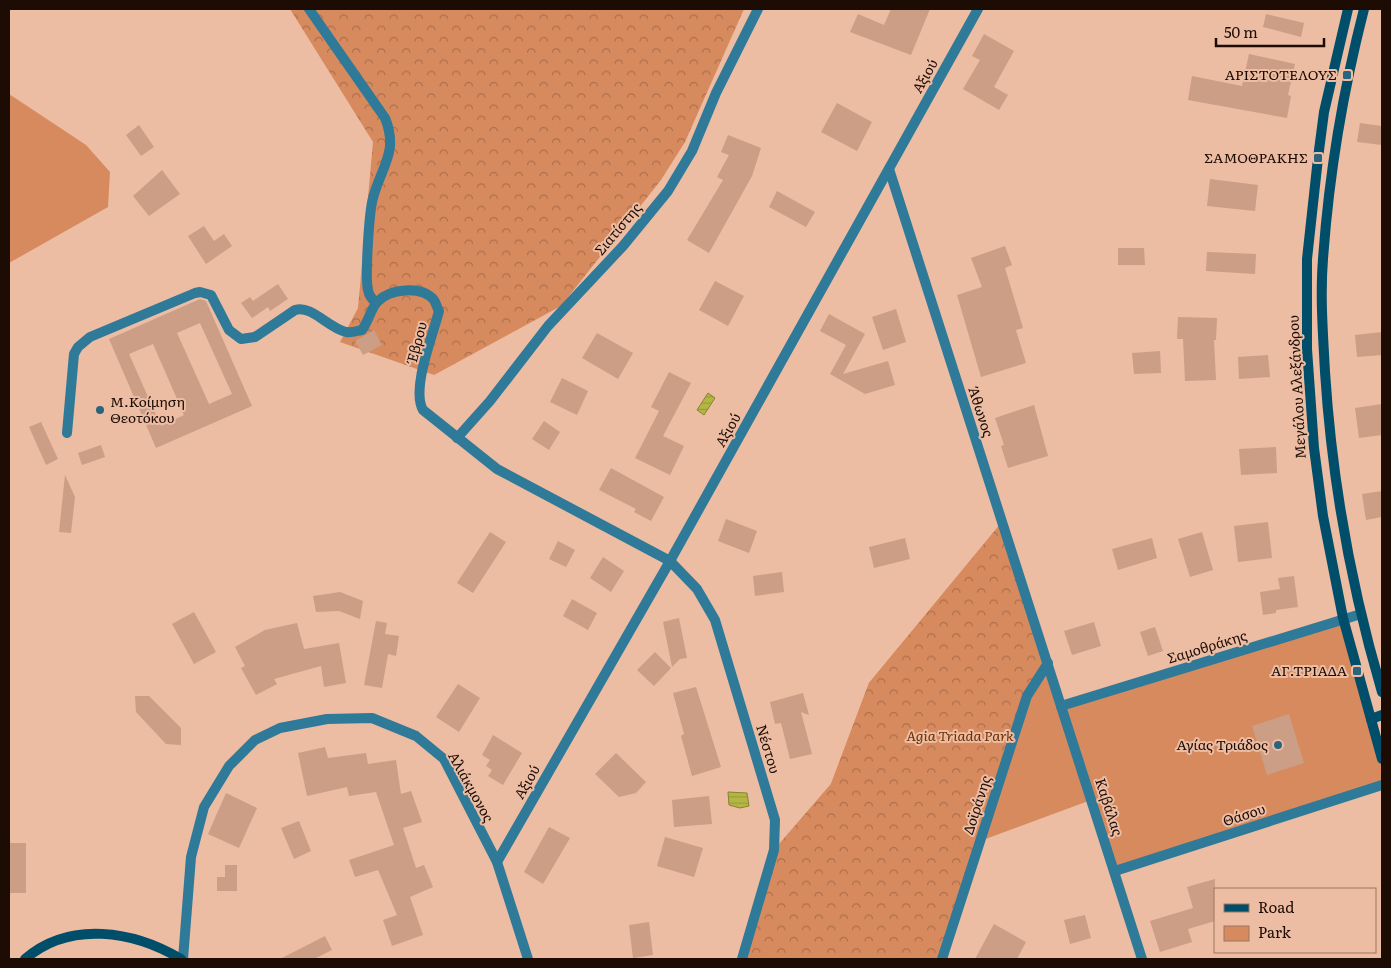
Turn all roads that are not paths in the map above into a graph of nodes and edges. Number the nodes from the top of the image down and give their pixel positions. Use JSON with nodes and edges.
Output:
{"nodes":[{"id":1,"x":309,"y":9,"type":"edge"},
{"id":2,"x":758,"y":9,"type":"edge"},
{"id":3,"x":978,"y":9,"type":"edge"},
{"id":4,"x":1348,"y":9,"type":"edge"},
{"id":5,"x":1364,"y":9,"type":"edge"},
{"id":6,"x":889,"y":169,"type":"junction"},
{"id":7,"x":376,"y":303,"type":"junction"},
{"id":8,"x":67,"y":433,"type":"dead end"},
{"id":9,"x":457,"y":438,"type":"junction"},
{"id":10,"x":670,"y":561,"type":"junction"},
{"id":11,"x":1361,"y":614,"type":"junction"},
{"id":12,"x":1343,"y":618,"type":"junction"},
{"id":13,"x":1048,"y":663,"type":"junction"},
{"id":14,"x":1381,"y":686,"type":"edge"},
{"id":15,"x":1362,"y":689,"type":"junction"},
{"id":16,"x":1061,"y":706,"type":"junction"},
{"id":17,"x":1382,"y":715,"type":"edge"},
{"id":18,"x":1371,"y":719,"type":"junction"},
{"id":19,"x":1382,"y":759,"type":"edge"},
{"id":20,"x":1382,"y":785,"type":"edge"},
{"id":21,"x":497,"y":862,"type":"junction"},
{"id":22,"x":1115,"y":871,"type":"junction"},
{"id":23,"x":25,"y":959,"type":"edge"},
{"id":24,"x":182,"y":959,"type":"edge"},
{"id":25,"x":528,"y":959,"type":"edge"},
{"id":26,"x":742,"y":959,"type":"edge"},
{"id":27,"x":942,"y":959,"type":"edge"},
{"id":28,"x":1142,"y":959,"type":"edge"}],
"edges":[{"from":1,"to":7,"type":"street"},
{"from":2,"to":9,"type":"street","name":"Σιατίστης"},
{"from":3,"to":6,"type":"street","name":"Αξιού"},
{"from":4,"to":12,"type":"street","name":"Μεγάλου Αλεξάνδρου"},
{"from":5,"to":11,"type":"street","name":"Μεγάλου Αλεξάνδρου"},
{"from":6,"to":10,"type":"street","name":"Αξιού"},
{"from":6,"to":13,"type":"street","name":"Άθωνος"},
{"from":7,"to":8,"type":"street"},
{"from":7,"to":9,"type":"street","name":"Έβρου"},
{"from":9,"to":10,"type":"street","name":"Έβρου"},
{"from":10,"to":21,"type":"street","name":"Αξιού"},
{"from":10,"to":26,"type":"street","name":"Νέστου"},
{"from":11,"to":12,"type":"street","name":"Σαμοθράκης"},
{"from":11,"to":14,"type":"street","name":"Μεγάλου Αλεξάνδρου"},
{"from":12,"to":15,"type":"street","name":"Μεγάλου Αλεξάνδρου"},
{"from":12,"to":16,"type":"street","name":"Σαμοθράκης"},
{"from":13,"to":16,"type":"street","name":"Καβάλας"},
{"from":13,"to":27,"type":"street","name":"Δοϊράνης"},
{"from":14,"to":15,"type":"street"},
{"from":15,"to":18,"type":"street","name":"Μεγάλου Αλεξάνδρου"},
{"from":16,"to":22,"type":"street","name":"Καβάλας"},
{"from":17,"to":18,"type":"street"},
{"from":18,"to":19,"type":"street","name":"Μεγάλου Αλεξάνδρου"},
{"from":20,"to":22,"type":"street","name":"Θάσου"},
{"from":21,"to":24,"type":"street","name":"Αλιάκμονος"},
{"from":21,"to":25,"type":"street","name":"Αλιάκμονος"},
{"from":22,"to":28,"type":"street","name":"Καβάλας"},
{"from":23,"to":24,"type":"street"}]}
